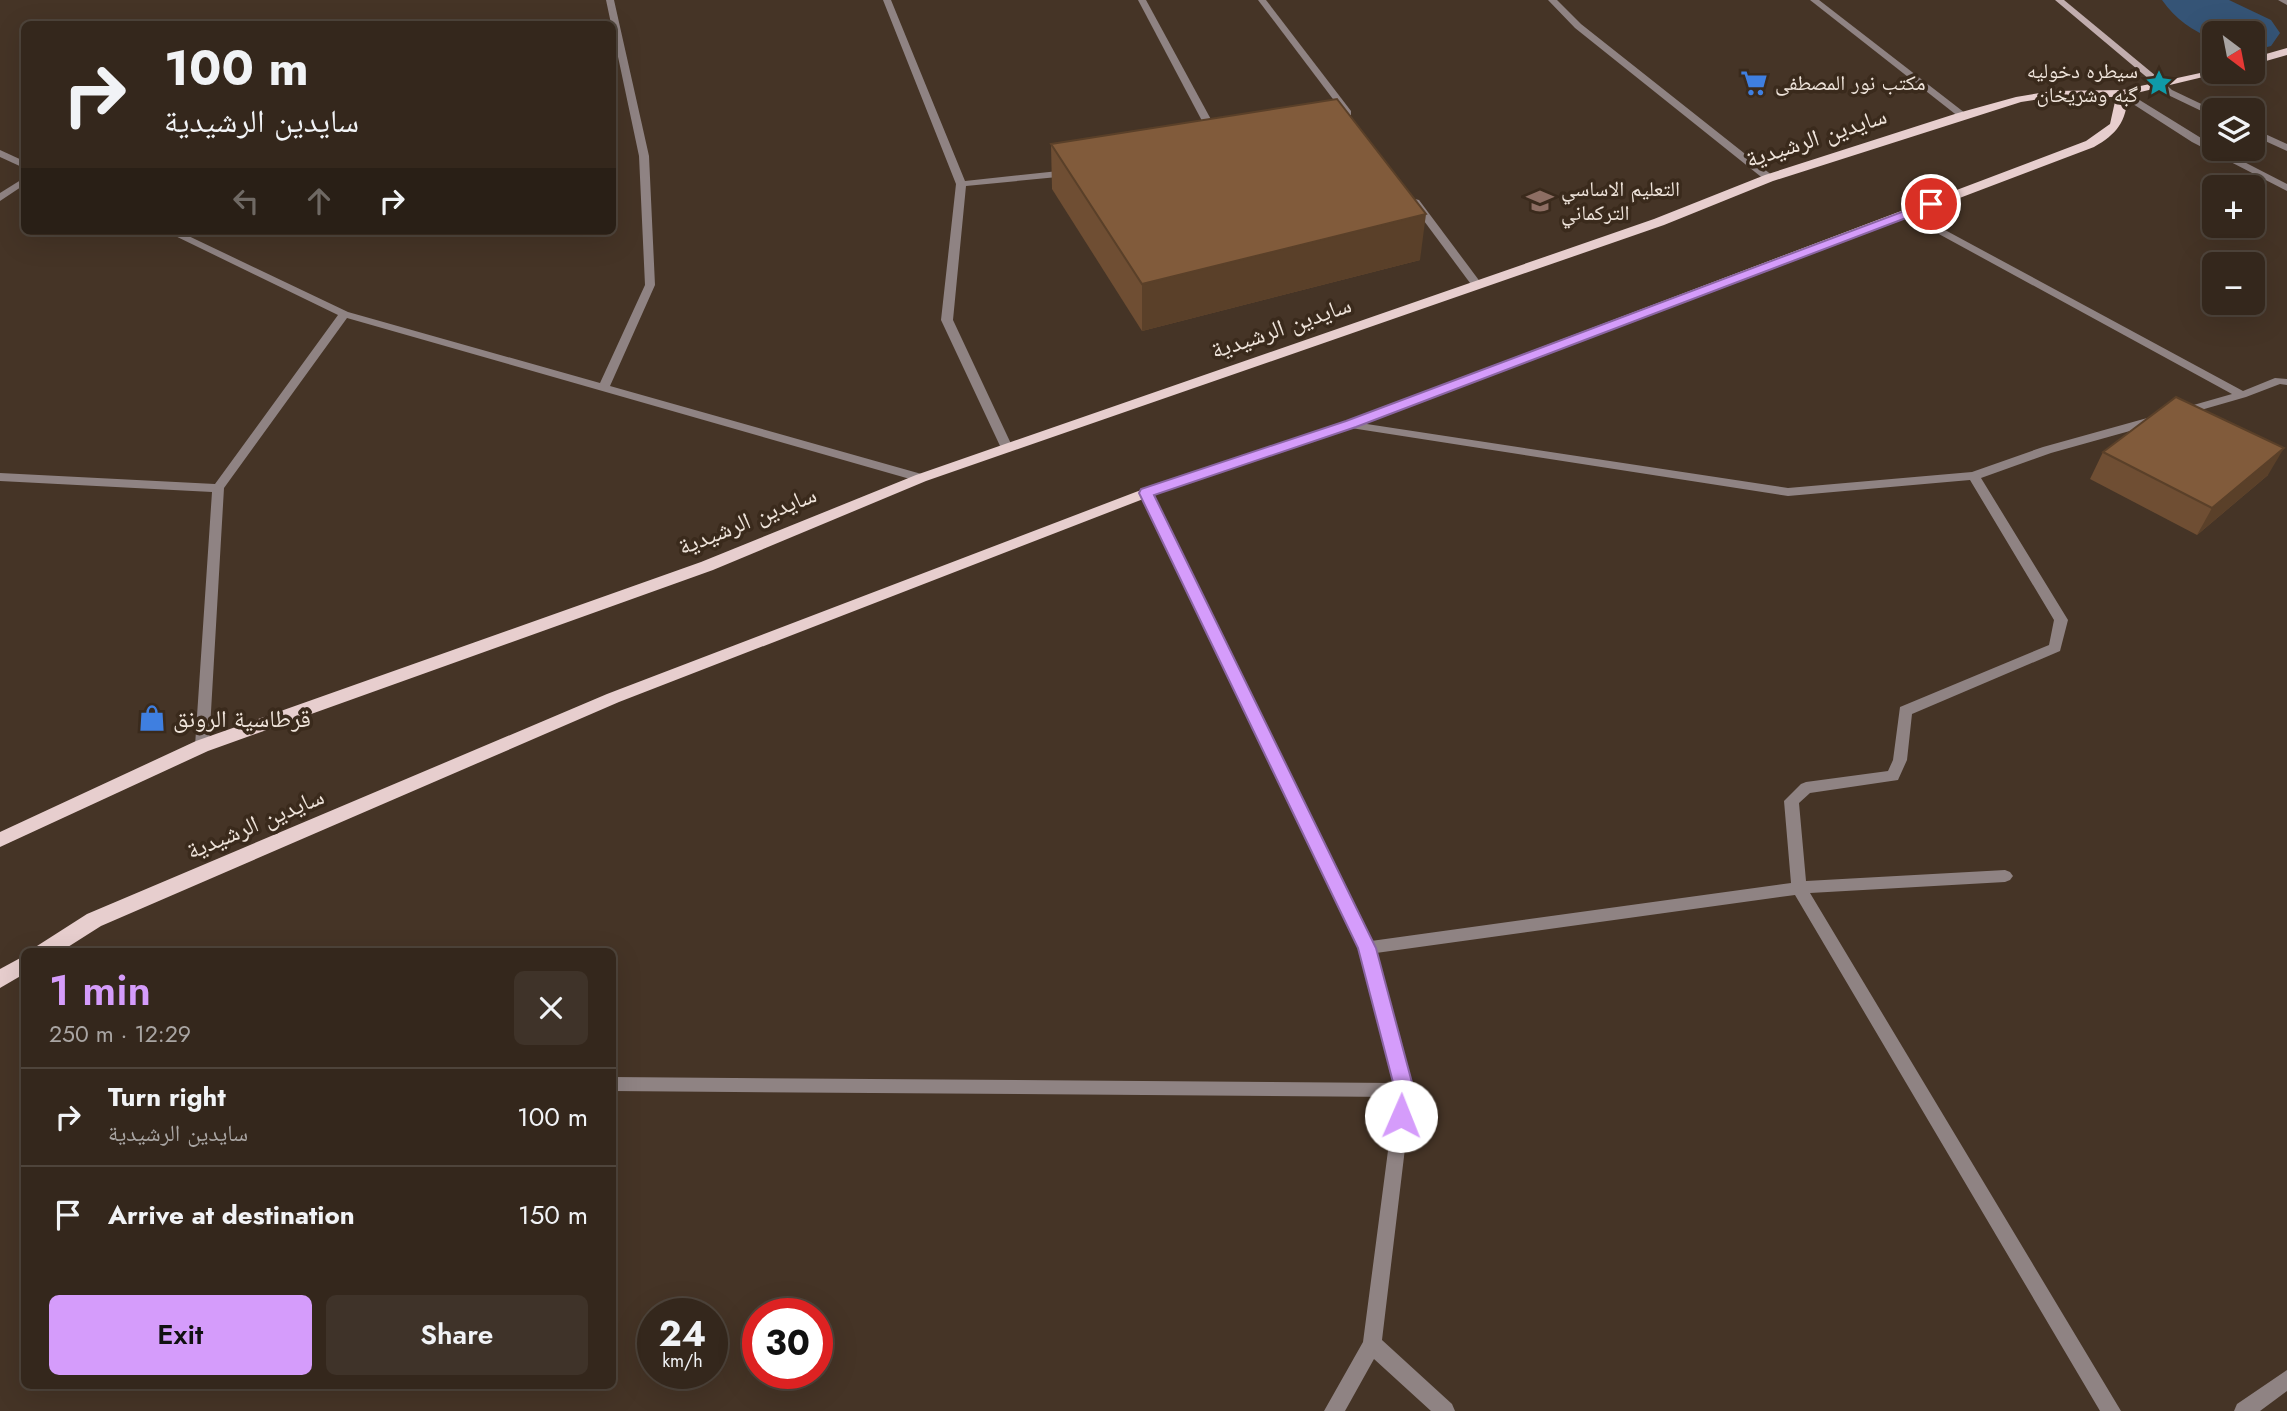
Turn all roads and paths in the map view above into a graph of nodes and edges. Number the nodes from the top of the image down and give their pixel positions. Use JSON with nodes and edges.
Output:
{"nodes":[{"id":1,"x":610,"y":0,"type":"edge"},
{"id":2,"x":887,"y":0,"type":"edge"},
{"id":3,"x":1142,"y":0,"type":"edge"},
{"id":4,"x":1262,"y":0,"type":"edge"},
{"id":5,"x":1552,"y":0,"type":"edge"},
{"id":6,"x":1814,"y":0,"type":"edge"},
{"id":7,"x":2059,"y":0,"type":"edge"},
{"id":8,"x":615,"y":21,"type":"edge"},
{"id":9,"x":616,"y":28,"type":"edge"},
{"id":10,"x":2287,"y":51,"type":"edge"},
{"id":11,"x":2265,"y":58,"type":"edge"},
{"id":12,"x":2202,"y":75,"type":"edge"},
{"id":13,"x":2159,"y":83,"type":"junction"},
{"id":14,"x":2122,"y":93,"type":"junction"},
{"id":15,"x":2202,"y":108,"type":"edge"},
{"id":16,"x":1962,"y":115,"type":"junction"},
{"id":17,"x":1353,"y":120,"type":"edge"},
{"id":18,"x":2265,"y":137,"type":"edge"},
{"id":19,"x":1222,"y":148,"type":"edge"},
{"id":20,"x":2287,"y":148,"type":"edge"},
{"id":21,"x":0,"y":153,"type":"edge"},
{"id":22,"x":21,"y":164,"type":"edge"},
{"id":23,"x":1083,"y":171,"type":"edge"},
{"id":24,"x":1769,"y":178,"type":"junction"},
{"id":25,"x":21,"y":183,"type":"edge"},
{"id":26,"x":961,"y":184,"type":"junction"},
{"id":27,"x":2287,"y":188,"type":"edge"},
{"id":28,"x":1411,"y":197,"type":"edge"},
{"id":29,"x":0,"y":198,"type":"edge"},
{"id":30,"x":1908,"y":213,"type":"junction"},
{"id":31,"x":178,"y":235,"type":"edge"},
{"id":32,"x":1477,"y":285,"type":"junction"},
{"id":33,"x":344,"y":314,"type":"junction"},
{"id":34,"x":2285,"y":380,"type":"edge"},
{"id":35,"x":603,"y":389,"type":"junction"},
{"id":36,"x":2287,"y":392,"type":"edge"},
{"id":37,"x":2242,"y":395,"type":"junction"},
{"id":38,"x":1351,"y":424,"type":"junction"},
{"id":39,"x":1007,"y":448,"type":"junction"},
{"id":40,"x":1974,"y":476,"type":"junction"},
{"id":41,"x":0,"y":477,"type":"edge"},
{"id":42,"x":921,"y":478,"type":"junction"},
{"id":43,"x":218,"y":488,"type":"junction"},
{"id":44,"x":1146,"y":493,"type":"junction"},
{"id":45,"x":202,"y":746,"type":"junction"},
{"id":46,"x":0,"y":840,"type":"edge"},
{"id":47,"x":2005,"y":876,"type":"dead end"},
{"id":48,"x":1798,"y":888,"type":"junction"},
{"id":49,"x":50,"y":948,"type":"edge"},
{"id":50,"x":1367,"y":948,"type":"junction"},
{"id":51,"x":21,"y":966,"type":"edge"},
{"id":52,"x":0,"y":980,"type":"edge"},
{"id":53,"x":616,"y":1084,"type":"edge"},
{"id":54,"x":1404,"y":1090,"type":"junction"},
{"id":55,"x":1372,"y":1344,"type":"junction"},
{"id":56,"x":2287,"y":1379,"type":"edge"},
{"id":57,"x":1334,"y":1411,"type":"edge"},
{"id":58,"x":1445,"y":1411,"type":"edge"},
{"id":59,"x":2111,"y":1411,"type":"edge"},
{"id":60,"x":2244,"y":1411,"type":"edge"}],
"edges":[{"from":1,"to":8,"type":"street"},
{"from":2,"to":26,"type":"street"},
{"from":3,"to":19,"type":"street"},
{"from":4,"to":17,"type":"street"},
{"from":5,"to":24,"type":"street"},
{"from":6,"to":16,"type":"street"},
{"from":7,"to":13,"type":"main road"},
{"from":9,"to":35,"type":"street"},
{"from":10,"to":11,"type":"main road"},
{"from":12,"to":13,"type":"main road"},
{"from":13,"to":14,"type":"main road"},
{"from":13,"to":15,"type":"street"},
{"from":14,"to":16,"type":"main road","name":"سايدين الرشيدية"},
{"from":14,"to":27,"type":"street"},
{"from":14,"to":30,"type":"main road","name":"سايدين الرشيدية"},
{"from":16,"to":24,"type":"main road","name":"سايدين الرشيدية"},
{"from":18,"to":20,"type":"street"},
{"from":21,"to":22,"type":"street"},
{"from":23,"to":26,"type":"street"},
{"from":24,"to":32,"type":"main road","name":"سايدين الرشيدية"},
{"from":25,"to":29,"type":"street"},
{"from":26,"to":39,"type":"street"},
{"from":28,"to":32,"type":"street"},
{"from":30,"to":37,"type":"street"},
{"from":30,"to":38,"type":"main road","name":"سايدين الرشيدية"},
{"from":31,"to":33,"type":"street"},
{"from":32,"to":39,"type":"main road","name":"سايدين الرشيدية"},
{"from":33,"to":35,"type":"street"},
{"from":33,"to":43,"type":"street"},
{"from":34,"to":36,"type":"street"},
{"from":34,"to":37,"type":"street"},
{"from":35,"to":42,"type":"street"},
{"from":37,"to":40,"type":"street"},
{"from":38,"to":40,"type":"street"},
{"from":38,"to":44,"type":"main road","name":"سايدين الرشيدية"},
{"from":39,"to":42,"type":"main road","name":"سايدين الرشيدية"},
{"from":40,"to":48,"type":"street"},
{"from":41,"to":43,"type":"street"},
{"from":42,"to":45,"type":"main road","name":"سايدين الرشيدية"},
{"from":43,"to":45,"type":"street"},
{"from":44,"to":49,"type":"main road","name":"سايدين الرشيدية"},
{"from":44,"to":50,"type":"street"},
{"from":45,"to":46,"type":"main road","name":"سايدين الرشيدية"},
{"from":47,"to":48,"type":"street"},
{"from":48,"to":50,"type":"street"},
{"from":48,"to":59,"type":"street"},
{"from":50,"to":54,"type":"street"},
{"from":51,"to":52,"type":"main road"},
{"from":53,"to":54,"type":"street"},
{"from":54,"to":55,"type":"street"},
{"from":55,"to":57,"type":"street"},
{"from":55,"to":58,"type":"street"},
{"from":56,"to":60,"type":"street"}]}
